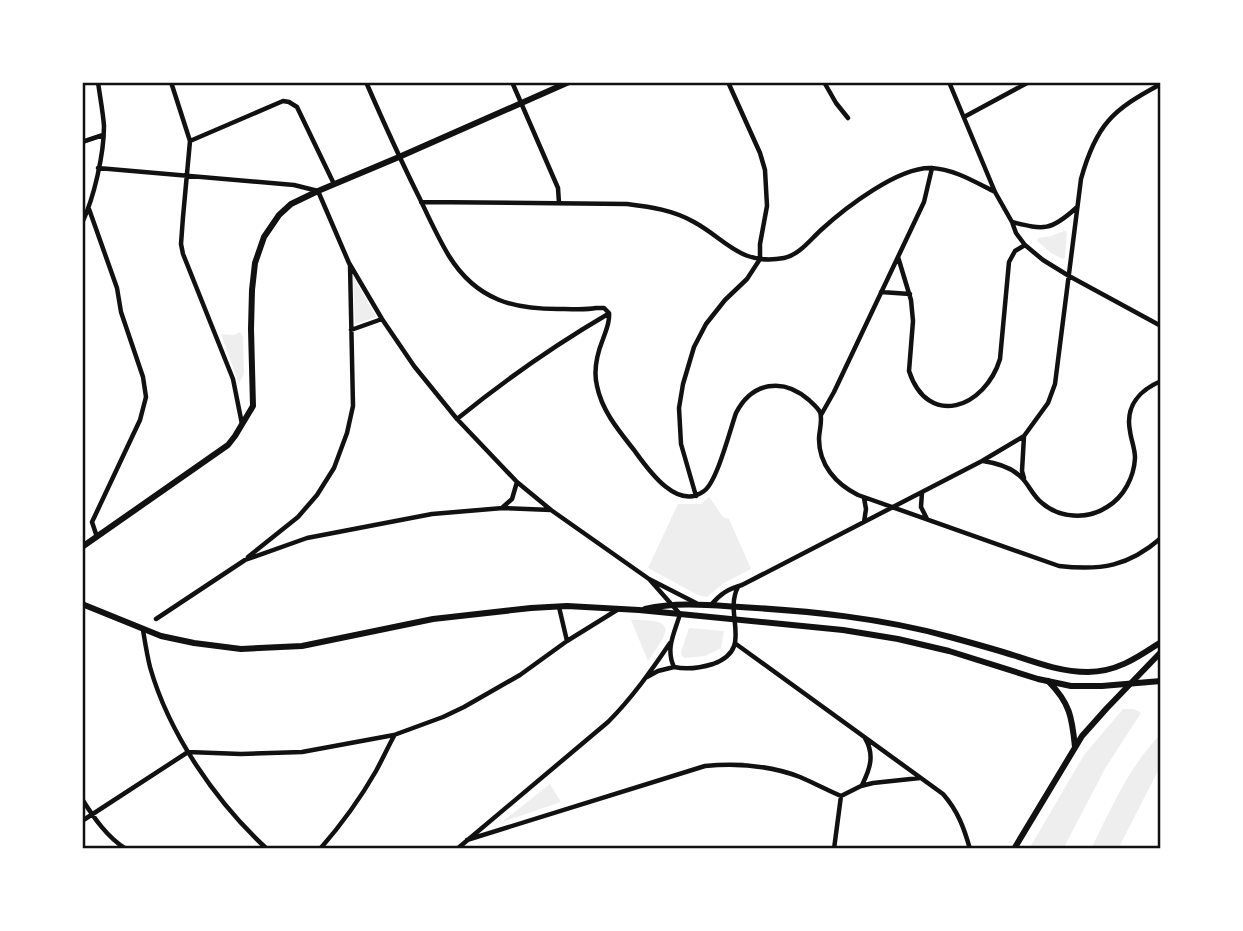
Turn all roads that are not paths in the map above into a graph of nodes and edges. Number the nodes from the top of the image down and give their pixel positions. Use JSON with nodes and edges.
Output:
{"nodes":[{"id":1,"x":99,"y":82,"type":"edge"},
{"id":2,"x":171,"y":82,"type":"edge"},
{"id":3,"x":366,"y":82,"type":"edge"},
{"id":4,"x":512,"y":82,"type":"edge"},
{"id":5,"x":569,"y":82,"type":"edge"},
{"id":6,"x":729,"y":82,"type":"edge"},
{"id":7,"x":824,"y":82,"type":"edge"},
{"id":8,"x":949,"y":82,"type":"edge"},
{"id":9,"x":1029,"y":82,"type":"edge"},
{"id":10,"x":1161,"y":83,"type":"edge"},
{"id":11,"x":521,"y":103,"type":"junction"},
{"id":12,"x":964,"y":117,"type":"junction"},
{"id":13,"x":848,"y":118,"type":"dead end"},
{"id":14,"x":103,"y":135,"type":"junction"},
{"id":15,"x":190,"y":141,"type":"junction"},
{"id":16,"x":82,"y":142,"type":"edge"},
{"id":17,"x":399,"y":157,"type":"junction"},
{"id":18,"x":98,"y":168,"type":"junction"},
{"id":19,"x":932,"y":168,"type":"junction"},
{"id":20,"x":186,"y":175,"type":"junction"},
{"id":21,"x":334,"y":184,"type":"junction"},
{"id":22,"x":318,"y":191,"type":"junction"},
{"id":23,"x":995,"y":192,"type":"junction"},
{"id":24,"x":421,"y":202,"type":"junction"},
{"id":25,"x":559,"y":203,"type":"junction"},
{"id":26,"x":1077,"y":207,"type":"junction"},
{"id":27,"x":89,"y":209,"type":"junction"},
{"id":28,"x":1012,"y":222,"type":"junction"},
{"id":29,"x":82,"y":223,"type":"edge"},
{"id":30,"x":1025,"y":245,"type":"junction"},
{"id":31,"x":898,"y":257,"type":"junction"},
{"id":32,"x":760,"y":259,"type":"junction"},
{"id":33,"x":349,"y":263,"type":"junction"},
{"id":34,"x":1069,"y":276,"type":"junction"},
{"id":35,"x":881,"y":292,"type":"junction"},
{"id":36,"x":909,"y":294,"type":"junction"},
{"id":37,"x":609,"y":313,"type":"junction"},
{"id":38,"x":382,"y":319,"type":"junction"},
{"id":39,"x":1161,"y":326,"type":"edge"},
{"id":40,"x":351,"y":330,"type":"junction"},
{"id":41,"x":1161,"y":381,"type":"edge"},
{"id":42,"x":821,"y":415,"type":"junction"},
{"id":43,"x":457,"y":419,"type":"junction"},
{"id":44,"x":242,"y":425,"type":"junction"},
{"id":45,"x":1024,"y":436,"type":"junction"},
{"id":46,"x":982,"y":461,"type":"junction"},
{"id":47,"x":1024,"y":479,"type":"junction"},
{"id":48,"x":517,"y":482,"type":"junction"},
{"id":49,"x":922,"y":492,"type":"junction"},
{"id":50,"x":696,"y":496,"type":"junction"},
{"id":51,"x":864,"y":497,"type":"junction"},
{"id":52,"x":892,"y":507,"type":"junction"},
{"id":53,"x":503,"y":508,"type":"junction"},
{"id":54,"x":551,"y":510,"type":"junction"},
{"id":55,"x":927,"y":520,"type":"junction"},
{"id":56,"x":864,"y":522,"type":"junction"},
{"id":57,"x":97,"y":537,"type":"junction"},
{"id":58,"x":1161,"y":538,"type":"edge"},
{"id":59,"x":82,"y":547,"type":"edge"},
{"id":60,"x":245,"y":559,"type":"junction"},
{"id":61,"x":649,"y":579,"type":"junction"},
{"id":62,"x":742,"y":585,"type":"junction"},
{"id":63,"x":82,"y":604,"type":"edge"},
{"id":64,"x":673,"y":604,"type":"junction"},
{"id":65,"x":698,"y":605,"type":"junction"},
{"id":66,"x":559,"y":606,"type":"junction"},
{"id":67,"x":710,"y":606,"type":"junction"},
{"id":68,"x":735,"y":607,"type":"junction"},
{"id":69,"x":618,"y":609,"type":"junction"},
{"id":70,"x":639,"y":610,"type":"junction"},
{"id":71,"x":680,"y":614,"type":"junction"},
{"id":72,"x":156,"y":619,"type":"dead end"},
{"id":73,"x":735,"y":620,"type":"junction"},
{"id":74,"x":143,"y":629,"type":"junction"},
{"id":75,"x":567,"y":641,"type":"junction"},
{"id":76,"x":1161,"y":642,"type":"edge"},
{"id":77,"x":670,"y":643,"type":"junction"},
{"id":78,"x":736,"y":643,"type":"junction"},
{"id":79,"x":1161,"y":652,"type":"edge"},
{"id":80,"x":674,"y":667,"type":"junction"},
{"id":81,"x":646,"y":677,"type":"junction"},
{"id":82,"x":1048,"y":681,"type":"junction"},
{"id":83,"x":1161,"y":681,"type":"edge"},
{"id":84,"x":1130,"y":683,"type":"junction"},
{"id":85,"x":394,"y":735,"type":"junction"},
{"id":86,"x":864,"y":736,"type":"junction"},
{"id":87,"x":1075,"y":747,"type":"junction"},
{"id":88,"x":188,"y":752,"type":"junction"},
{"id":89,"x":920,"y":778,"type":"junction"},
{"id":90,"x":861,"y":786,"type":"junction"},
{"id":91,"x":841,"y":796,"type":"junction"},
{"id":92,"x":82,"y":799,"type":"edge"},
{"id":93,"x":92,"y":814,"type":"junction"},
{"id":94,"x":82,"y":821,"type":"edge"},
{"id":95,"x":467,"y":840,"type":"junction"},
{"id":96,"x":127,"y":849,"type":"edge"},
{"id":97,"x":267,"y":849,"type":"edge"},
{"id":98,"x":320,"y":849,"type":"edge"},
{"id":99,"x":457,"y":849,"type":"edge"},
{"id":100,"x":834,"y":849,"type":"edge"},
{"id":101,"x":970,"y":849,"type":"edge"},
{"id":102,"x":1014,"y":849,"type":"edge"}],
"edges":[{"from":1,"to":14,"type":"street"},
{"from":2,"to":15,"type":"street"},
{"from":3,"to":17,"type":"street"},
{"from":4,"to":11,"type":"street"},
{"from":5,"to":11,"type":"main road"},
{"from":6,"to":32,"type":"street"},
{"from":7,"to":13,"type":"street"},
{"from":8,"to":12,"type":"street"},
{"from":9,"to":12,"type":"street"},
{"from":10,"to":26,"type":"street"},
{"from":11,"to":17,"type":"main road"},
{"from":11,"to":25,"type":"street"},
{"from":12,"to":23,"type":"street"},
{"from":14,"to":16,"type":"street"},
{"from":14,"to":18,"type":"street"},
{"from":15,"to":20,"type":"street"},
{"from":15,"to":21,"type":"street"},
{"from":17,"to":21,"type":"main road"},
{"from":17,"to":24,"type":"street"},
{"from":18,"to":20,"type":"street"},
{"from":18,"to":27,"type":"street"},
{"from":19,"to":23,"type":"street"},
{"from":19,"to":31,"type":"street"},
{"from":19,"to":32,"type":"street"},
{"from":20,"to":22,"type":"street"},
{"from":20,"to":44,"type":"street"},
{"from":21,"to":22,"type":"main road"},
{"from":22,"to":33,"type":"street"},
{"from":22,"to":44,"type":"main road"},
{"from":23,"to":28,"type":"street"},
{"from":24,"to":25,"type":"street"},
{"from":24,"to":37,"type":"street"},
{"from":25,"to":32,"type":"street"},
{"from":26,"to":28,"type":"street"},
{"from":26,"to":34,"type":"street"},
{"from":27,"to":29,"type":"street"},
{"from":27,"to":57,"type":"street"},
{"from":28,"to":30,"type":"street"},
{"from":30,"to":34,"type":"street"},
{"from":30,"to":36,"type":"street"},
{"from":31,"to":35,"type":"street"},
{"from":31,"to":36,"type":"street"},
{"from":32,"to":50,"type":"street"},
{"from":33,"to":38,"type":"street"},
{"from":33,"to":40,"type":"street"},
{"from":34,"to":39,"type":"street"},
{"from":34,"to":45,"type":"street"},
{"from":35,"to":36,"type":"street"},
{"from":35,"to":42,"type":"street"},
{"from":37,"to":43,"type":"street"},
{"from":37,"to":50,"type":"street"},
{"from":38,"to":40,"type":"street"},
{"from":38,"to":43,"type":"street"},
{"from":40,"to":60,"type":"street"},
{"from":41,"to":47,"type":"street"},
{"from":42,"to":50,"type":"street"},
{"from":42,"to":51,"type":"street"},
{"from":43,"to":48,"type":"street"},
{"from":44,"to":57,"type":"main road"},
{"from":45,"to":46,"type":"street"},
{"from":45,"to":47,"type":"street"},
{"from":46,"to":47,"type":"street"},
{"from":46,"to":49,"type":"street"},
{"from":48,"to":53,"type":"street"},
{"from":48,"to":54,"type":"street"},
{"from":49,"to":52,"type":"street"},
{"from":49,"to":55,"type":"street"},
{"from":51,"to":52,"type":"street"},
{"from":51,"to":56,"type":"street"},
{"from":52,"to":55,"type":"street"},
{"from":52,"to":56,"type":"street"},
{"from":53,"to":54,"type":"street"},
{"from":53,"to":60,"type":"street"},
{"from":54,"to":61,"type":"street"},
{"from":55,"to":58,"type":"street"},
{"from":56,"to":62,"type":"street"},
{"from":57,"to":59,"type":"main road"},
{"from":60,"to":72,"type":"street"},
{"from":61,"to":64,"type":"street"},
{"from":61,"to":65,"type":"street"},
{"from":62,"to":67,"type":"street"},
{"from":62,"to":68,"type":"street"},
{"from":63,"to":74,"type":"main road"},
{"from":64,"to":65,"type":"main road"},
{"from":64,"to":70,"type":"main road"},
{"from":64,"to":71,"type":"street"},
{"from":65,"to":67,"type":"main road"},
{"from":66,"to":69,"type":"main road"},
{"from":66,"to":74,"type":"main road"},
{"from":66,"to":75,"type":"street"},
{"from":67,"to":68,"type":"main road"},
{"from":68,"to":73,"type":"street"},
{"from":68,"to":76,"type":"main road"},
{"from":69,"to":70,"type":"main road"},
{"from":69,"to":75,"type":"street"},
{"from":70,"to":71,"type":"main road"},
{"from":71,"to":73,"type":"main road"},
{"from":71,"to":77,"type":"street"},
{"from":73,"to":78,"type":"street"},
{"from":73,"to":82,"type":"main road"},
{"from":74,"to":88,"type":"street"},
{"from":75,"to":85,"type":"street"},
{"from":77,"to":80,"type":"street"},
{"from":77,"to":81,"type":"street"},
{"from":78,"to":80,"type":"street"},
{"from":78,"to":86,"type":"street"},
{"from":79,"to":84,"type":"main road"},
{"from":80,"to":81,"type":"street"},
{"from":81,"to":95,"type":"street"},
{"from":82,"to":84,"type":"main road"},
{"from":82,"to":87,"type":"main road"},
{"from":83,"to":84,"type":"main road"},
{"from":84,"to":87,"type":"main road"},
{"from":85,"to":88,"type":"street"},
{"from":85,"to":98,"type":"street"},
{"from":86,"to":89,"type":"street"},
{"from":86,"to":90,"type":"street"},
{"from":87,"to":102,"type":"main road"},
{"from":88,"to":93,"type":"street"},
{"from":88,"to":97,"type":"street"},
{"from":89,"to":90,"type":"street"},
{"from":89,"to":101,"type":"street"},
{"from":90,"to":91,"type":"street"},
{"from":91,"to":95,"type":"street"},
{"from":91,"to":100,"type":"street"},
{"from":92,"to":93,"type":"street"},
{"from":93,"to":94,"type":"street"},
{"from":93,"to":96,"type":"street"},
{"from":95,"to":99,"type":"street"}]}
